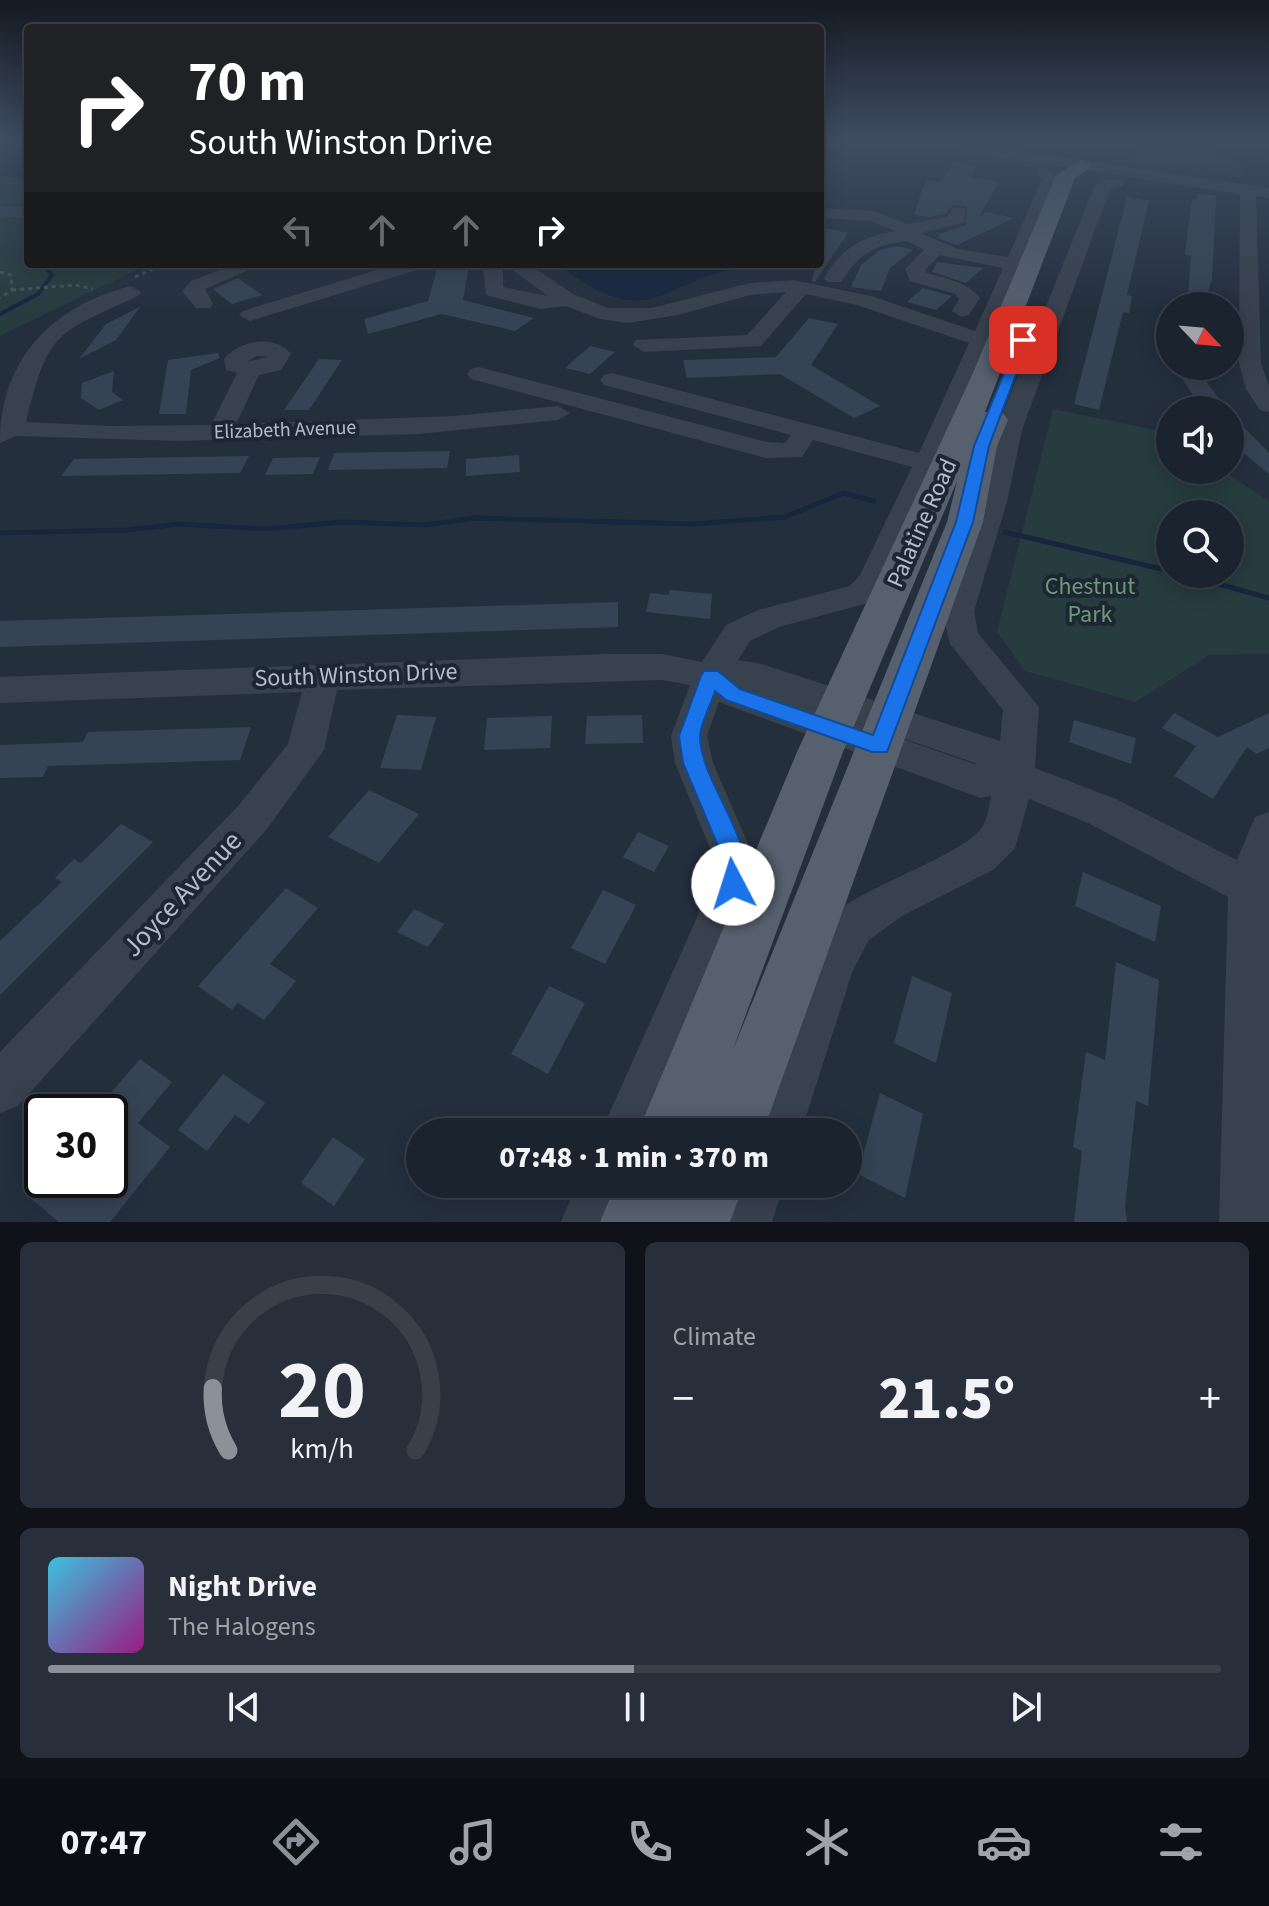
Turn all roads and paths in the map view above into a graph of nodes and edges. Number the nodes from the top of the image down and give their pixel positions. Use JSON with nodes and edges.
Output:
{"nodes":[{"id":1,"x":1042,"y":196,"type":"edge"},
{"id":2,"x":1058,"y":196,"type":"edge"},
{"id":3,"x":1081,"y":196,"type":"edge"},
{"id":4,"x":1099,"y":196,"type":"edge"},
{"id":5,"x":1249,"y":196,"type":"edge"},
{"id":6,"x":0,"y":212,"type":"edge"},
{"id":7,"x":24,"y":212,"type":"edge"},
{"id":8,"x":824,"y":212,"type":"edge"},
{"id":9,"x":959,"y":212,"type":"dead end"},
{"id":10,"x":906,"y":232,"type":"junction"},
{"id":11,"x":937,"y":248,"type":"junction"},
{"id":12,"x":1259,"y":252,"type":"edge"},
{"id":13,"x":1014,"y":264,"type":"junction"},
{"id":14,"x":241,"y":268,"type":"edge"},
{"id":15,"x":246,"y":268,"type":"edge"},
{"id":16,"x":403,"y":268,"type":"edge"},
{"id":17,"x":494,"y":268,"type":"edge"},
{"id":18,"x":523,"y":268,"type":"edge"},
{"id":19,"x":0,"y":272,"type":"edge"},
{"id":20,"x":834,"y":278,"type":"dead end"},
{"id":21,"x":269,"y":283,"type":"dead end"},
{"id":22,"x":57,"y":287,"type":"dead end"},
{"id":23,"x":800,"y":288,"type":"junction"},
{"id":24,"x":12,"y":290,"type":"junction"},
{"id":25,"x":131,"y":292,"type":"dead end"},
{"id":26,"x":0,"y":298,"type":"edge"},
{"id":27,"x":567,"y":300,"type":"junction"},
{"id":28,"x":203,"y":304,"type":"dead end"},
{"id":29,"x":962,"y":311,"type":"dead end"},
{"id":30,"x":250,"y":315,"type":"dead end"},
{"id":31,"x":641,"y":332,"type":"junction"},
{"id":32,"x":602,"y":335,"type":"dead end"},
{"id":33,"x":981,"y":340,"type":"junction"},
{"id":34,"x":250,"y":370,"type":"dead end"},
{"id":35,"x":479,"y":374,"type":"dead end"},
{"id":36,"x":612,"y":380,"type":"junction"},
{"id":37,"x":589,"y":403,"type":"junction"},
{"id":38,"x":1269,"y":405,"type":"edge"},
{"id":39,"x":558,"y":413,"type":"dead end"},
{"id":40,"x":6,"y":431,"type":"edge"},
{"id":41,"x":806,"y":431,"type":"junction"},
{"id":42,"x":220,"y":432,"type":"junction"},
{"id":43,"x":928,"y":463,"type":"junction"},
{"id":44,"x":323,"y":676,"type":"junction"},
{"id":45,"x":711,"y":676,"type":"junction"},
{"id":46,"x":0,"y":690,"type":"edge"},
{"id":47,"x":861,"y":724,"type":"junction"},
{"id":48,"x":1015,"y":777,"type":"junction"},
{"id":49,"x":1269,"y":829,"type":"edge"},
{"id":50,"x":1259,"y":891,"type":"edge"},
{"id":51,"x":0,"y":1088,"type":"edge"},
{"id":52,"x":633,"y":1118,"type":"edge"},
{"id":53,"x":677,"y":1118,"type":"edge"},
{"id":54,"x":735,"y":1118,"type":"edge"},
{"id":55,"x":780,"y":1118,"type":"edge"},
{"id":56,"x":599,"y":1198,"type":"edge"},
{"id":57,"x":643,"y":1198,"type":"edge"},
{"id":58,"x":705,"y":1198,"type":"edge"},
{"id":59,"x":753,"y":1198,"type":"edge"},
{"id":60,"x":588,"y":1222,"type":"edge"},
{"id":61,"x":634,"y":1222,"type":"edge"},
{"id":62,"x":696,"y":1222,"type":"edge"},
{"id":63,"x":745,"y":1222,"type":"edge"},
{"id":64,"x":1246,"y":1222,"type":"edge"}],
"edges":[{"from":1,"to":13,"type":"street","name":"Palatine Road"},
{"from":2,"to":47,"type":"main road","name":"Palatine Road"},
{"from":3,"to":47,"type":"main road","name":"Palatine Road"},
{"from":4,"to":48,"type":"street"},
{"from":5,"to":12,"type":"street"},
{"from":6,"to":7,"type":"street"},
{"from":8,"to":10,"type":"street"},
{"from":9,"to":10,"type":"street"},
{"from":10,"to":11,"type":"street"},
{"from":10,"to":20,"type":"street"},
{"from":11,"to":13,"type":"street"},
{"from":11,"to":29,"type":"street"},
{"from":12,"to":38,"type":"street"},
{"from":13,"to":33,"type":"street","name":"Palatine Road"},
{"from":14,"to":28,"type":"street"},
{"from":15,"to":21,"type":"street"},
{"from":16,"to":30,"type":"street"},
{"from":17,"to":27,"type":"street"},
{"from":18,"to":27,"type":"street"},
{"from":19,"to":24,"type":"path"},
{"from":22,"to":24,"type":"path"},
{"from":23,"to":31,"type":"street"},
{"from":23,"to":31,"type":"street"},
{"from":23,"to":33,"type":"street"},
{"from":24,"to":26,"type":"path"},
{"from":25,"to":40,"type":"street"},
{"from":27,"to":31,"type":"street"},
{"from":31,"to":32,"type":"street"},
{"from":31,"to":36,"type":"street"},
{"from":33,"to":43,"type":"street","name":"Palatine Road"},
{"from":34,"to":42,"type":"street"},
{"from":35,"to":37,"type":"street"},
{"from":36,"to":37,"type":"street"},
{"from":36,"to":41,"type":"street"},
{"from":37,"to":41,"type":"street"},
{"from":39,"to":42,"type":"street","name":"Elizabeth Avenue"},
{"from":40,"to":42,"type":"street","name":"Elizabeth Avenue"},
{"from":41,"to":43,"type":"street"},
{"from":43,"to":45,"type":"street","name":"Palatine Road"},
{"from":44,"to":45,"type":"street","name":"South Winston Drive"},
{"from":44,"to":46,"type":"street","name":"South Winston Drive"},
{"from":44,"to":51,"type":"street","name":"Joyce Avenue"},
{"from":45,"to":47,"type":"street","name":"South Winston Drive"},
{"from":45,"to":52,"type":"street","name":"Palatine Road"},
{"from":47,"to":48,"type":"street","name":"South Winston Drive"},
{"from":47,"to":53,"type":"main road","name":"Palatine Road"},
{"from":47,"to":54,"type":"main road","name":"Palatine Road"},
{"from":48,"to":50,"type":"street"},
{"from":48,"to":55,"type":"street"},
{"from":49,"to":50,"type":"street"},
{"from":50,"to":64,"type":"street"},
{"from":56,"to":60,"type":"street"},
{"from":57,"to":61,"type":"main road"},
{"from":58,"to":62,"type":"main road"},
{"from":59,"to":63,"type":"street"}]}
